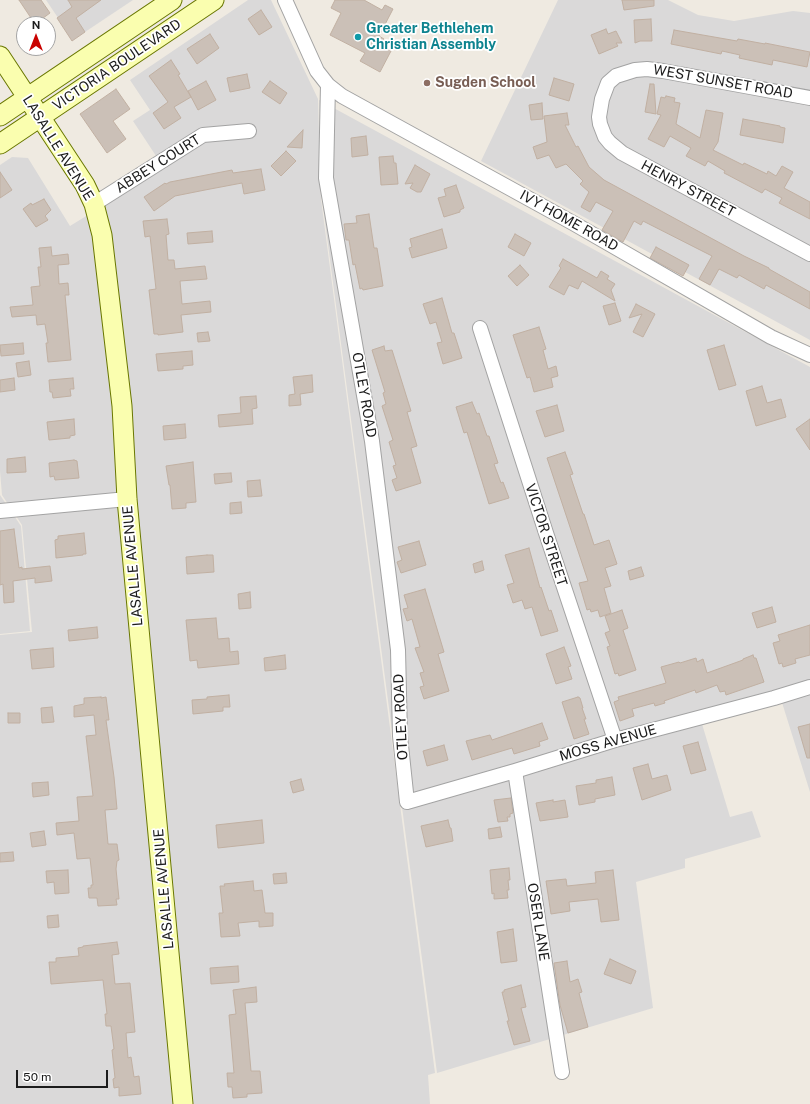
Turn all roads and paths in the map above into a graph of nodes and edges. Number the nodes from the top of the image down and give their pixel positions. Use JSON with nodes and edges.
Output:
{"nodes":[{"id":1,"x":172,"y":0,"type":"edge"},
{"id":2,"x":214,"y":0,"type":"edge"},
{"id":3,"x":285,"y":0,"type":"edge"},
{"id":4,"x":0,"y":56,"type":"edge"},
{"id":5,"x":328,"y":85,"type":"junction"},
{"id":6,"x":27,"y":98,"type":"junction"},
{"id":7,"x":810,"y":98,"type":"edge"},
{"id":8,"x":602,"y":99,"type":"joint"},
{"id":9,"x":0,"y":116,"type":"edge"},
{"id":10,"x":39,"y":117,"type":"junction"},
{"id":11,"x":249,"y":132,"type":"dead end"},
{"id":12,"x":0,"y":144,"type":"edge"},
{"id":13,"x":94,"y":204,"type":"junction"},
{"id":14,"x":810,"y":254,"type":"edge"},
{"id":15,"x":480,"y":328,"type":"dead end"},
{"id":16,"x":810,"y":355,"type":"edge"},
{"id":17,"x":127,"y":499,"type":"junction"},
{"id":18,"x":0,"y":511,"type":"edge"},
{"id":19,"x":810,"y":687,"type":"edge"},
{"id":20,"x":615,"y":740,"type":"junction"},
{"id":21,"x":514,"y":771,"type":"junction"},
{"id":22,"x":407,"y":802,"type":"joint"},
{"id":23,"x":562,"y":1072,"type":"dead end"},
{"id":24,"x":183,"y":1104,"type":"edge"}],
"edges":[{"from":1,"to":6,"type":"main road","name":"VICTORIA BOULEVARD"},
{"from":2,"to":10,"type":"main road","name":"VICTORIA BOULEVARD"},
{"from":3,"to":5,"type":"street"},
{"from":4,"to":6,"type":"main road","name":"LASALLE AVENUE"},
{"from":5,"to":16,"type":"street","name":"IVY HOME ROAD"},
{"from":5,"to":22,"type":"street","name":"OTLEY ROAD"},
{"from":6,"to":9,"type":"main road","name":"VICTORIA BOULEVARD"},
{"from":6,"to":10,"type":"main road","name":"LASALLE AVENUE"},
{"from":7,"to":8,"type":"street","name":"WEST SUNSET ROAD"},
{"from":8,"to":14,"type":"street","name":"HENRY STREET"},
{"from":10,"to":12,"type":"main road","name":"VICTORIA BOULEVARD"},
{"from":10,"to":13,"type":"main road","name":"LASALLE AVENUE"},
{"from":11,"to":13,"type":"street","name":"ABBEY COURT"},
{"from":13,"to":17,"type":"main road","name":"LASALLE AVENUE"},
{"from":15,"to":20,"type":"street","name":"VICTOR STREET"},
{"from":17,"to":18,"type":"street"},
{"from":17,"to":24,"type":"main road","name":"LASALLE AVENUE"},
{"from":19,"to":20,"type":"street","name":"MOSS AVENUE"},
{"from":20,"to":21,"type":"street","name":"MOSS AVENUE"},
{"from":21,"to":22,"type":"street","name":"MOSS AVENUE"},
{"from":21,"to":23,"type":"street","name":"OSER LANE"}]}
